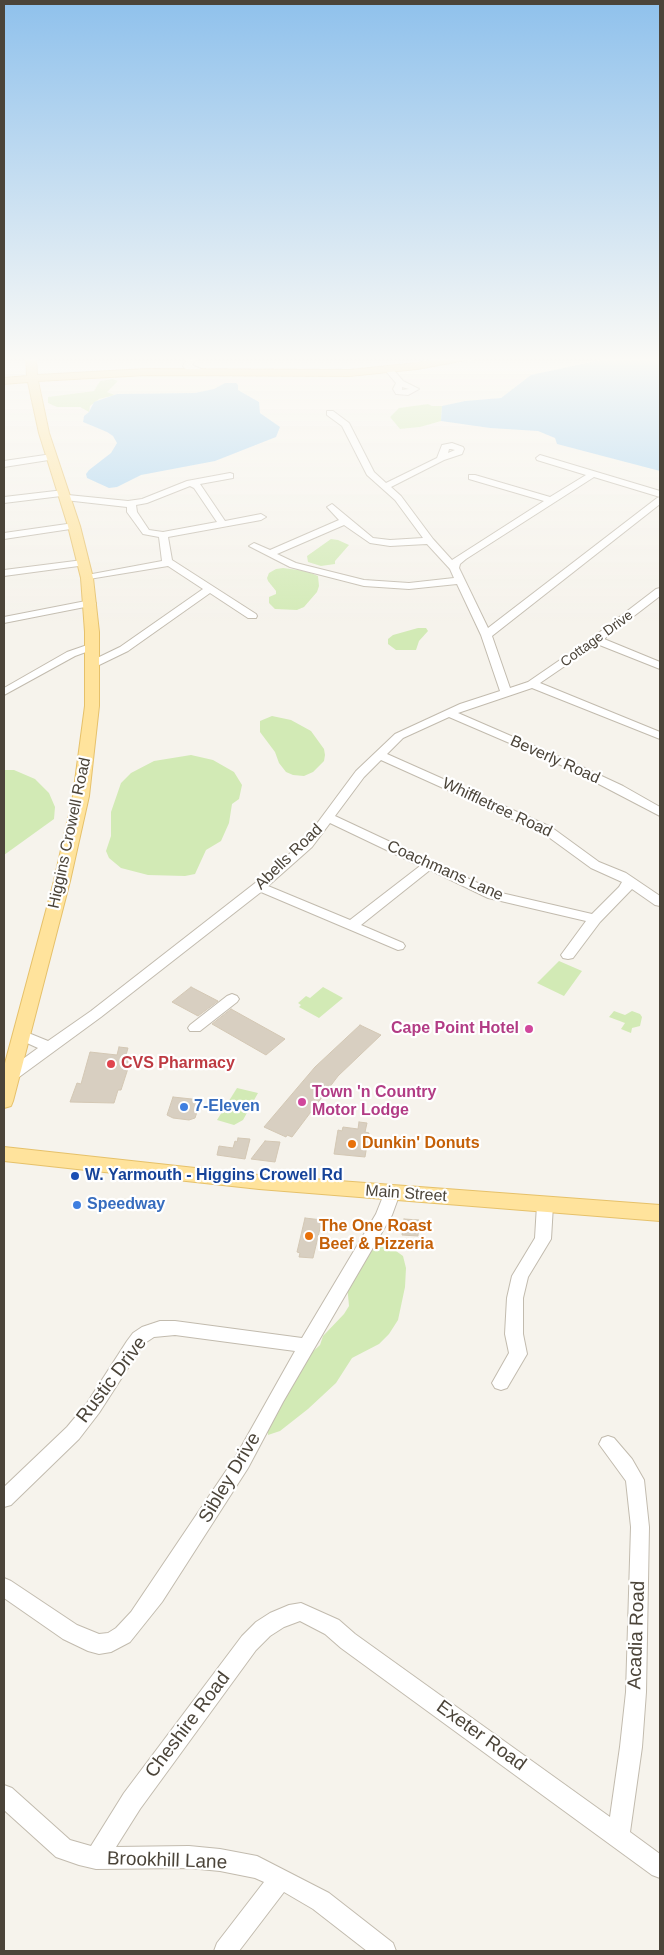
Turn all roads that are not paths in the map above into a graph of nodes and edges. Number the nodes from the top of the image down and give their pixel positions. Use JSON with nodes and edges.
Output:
{"nodes":[{"id":1,"x":49,"y":447,"type":"edge"},
{"id":2,"x":357,"y":447,"type":"edge"},
{"id":3,"x":52,"y":457,"type":"junction"},
{"id":4,"x":443,"y":458,"type":"dead end"},
{"id":5,"x":540,"y":458,"type":"dead end"},
{"id":6,"x":4,"y":464,"type":"edge"},
{"id":7,"x":593,"y":474,"type":"junction"},
{"id":8,"x":230,"y":476,"type":"dead end"},
{"id":9,"x":472,"y":477,"type":"dead end"},
{"id":10,"x":190,"y":483,"type":"junction"},
{"id":11,"x":386,"y":486,"type":"junction"},
{"id":12,"x":660,"y":494,"type":"edge"},
{"id":13,"x":65,"y":495,"type":"junction"},
{"id":14,"x":4,"y":500,"type":"edge"},
{"id":15,"x":660,"y":500,"type":"edge"},
{"id":16,"x":552,"y":501,"type":"junction"},
{"id":17,"x":131,"y":503,"type":"junction"},
{"id":18,"x":332,"y":507,"type":"dead end"},
{"id":19,"x":261,"y":518,"type":"dead end"},
{"id":20,"x":345,"y":521,"type":"junction"},
{"id":21,"x":224,"y":524,"type":"junction"},
{"id":22,"x":74,"y":526,"type":"junction"},
{"id":23,"x":163,"y":534,"type":"junction"},
{"id":24,"x":4,"y":536,"type":"edge"},
{"id":25,"x":430,"y":541,"type":"junction"},
{"id":26,"x":254,"y":546,"type":"dead end"},
{"id":27,"x":271,"y":554,"type":"junction"},
{"id":28,"x":84,"y":563,"type":"junction"},
{"id":29,"x":170,"y":563,"type":"junction"},
{"id":30,"x":454,"y":568,"type":"junction"},
{"id":31,"x":4,"y":573,"type":"edge"},
{"id":32,"x":87,"y":578,"type":"junction"},
{"id":33,"x":459,"y":581,"type":"junction"},
{"id":34,"x":211,"y":588,"type":"junction"},
{"id":35,"x":659,"y":594,"type":"edge"},
{"id":36,"x":90,"y":603,"type":"junction"},
{"id":37,"x":252,"y":616,"type":"dead end"},
{"id":38,"x":4,"y":620,"type":"edge"},
{"id":39,"x":486,"y":635,"type":"junction"},
{"id":40,"x":596,"y":640,"type":"junction"},
{"id":41,"x":93,"y":646,"type":"junction"},
{"id":42,"x":93,"y":664,"type":"junction"},
{"id":43,"x":660,"y":666,"type":"edge"},
{"id":44,"x":532,"y":684,"type":"junction"},
{"id":45,"x":4,"y":692,"type":"edge"},
{"id":46,"x":506,"y":693,"type":"junction"},
{"id":47,"x":448,"y":713,"type":"junction"},
{"id":48,"x":660,"y":736,"type":"edge"},
{"id":49,"x":378,"y":755,"type":"junction"},
{"id":50,"x":660,"y":812,"type":"edge"},
{"id":51,"x":328,"y":818,"type":"junction"},
{"id":52,"x":429,"y":864,"type":"junction"},
{"id":53,"x":629,"y":882,"type":"junction"},
{"id":54,"x":260,"y":887,"type":"junction"},
{"id":55,"x":660,"y":902,"type":"edge"},
{"id":56,"x":595,"y":919,"type":"junction"},
{"id":57,"x":351,"y":926,"type":"junction"},
{"id":58,"x":398,"y":946,"type":"dead end"},
{"id":59,"x":568,"y":955,"type":"dead end"},
{"id":60,"x":232,"y":999,"type":"dead end"},
{"id":61,"x":195,"y":1028,"type":"dead end"},
{"id":62,"x":21,"y":1035,"type":"junction"},
{"id":63,"x":48,"y":1048,"type":"junction"},
{"id":64,"x":10,"y":1076,"type":"junction"},
{"id":65,"x":4,"y":1101,"type":"edge"},
{"id":66,"x":4,"y":1154,"type":"edge"},
{"id":67,"x":392,"y":1193,"type":"junction"},
{"id":68,"x":545,"y":1205,"type":"junction"},
{"id":69,"x":660,"y":1213,"type":"edge"},
{"id":70,"x":307,"y":1346,"type":"junction"},
{"id":71,"x":501,"y":1383,"type":"dead end"},
{"id":72,"x":608,"y":1444,"type":"dead end"},
{"id":73,"x":4,"y":1499,"type":"edge"},
{"id":74,"x":4,"y":1587,"type":"edge"},
{"id":75,"x":298,"y":1612,"type":"joint"},
{"id":76,"x":4,"y":1796,"type":"edge"},
{"id":77,"x":618,"y":1836,"type":"junction"},
{"id":78,"x":96,"y":1858,"type":"junction"},
{"id":79,"x":660,"y":1867,"type":"edge"},
{"id":80,"x":280,"y":1879,"type":"junction"},
{"id":81,"x":225,"y":1951,"type":"edge"},
{"id":82,"x":385,"y":1951,"type":"edge"}],
"edges":[{"from":1,"to":3,"type":"main road","name":"Higgins Crowell Road"},
{"from":2,"to":11,"type":"street"},
{"from":3,"to":6,"type":"street"},
{"from":3,"to":13,"type":"main road","name":"Higgins Crowell Road"},
{"from":4,"to":11,"type":"street"},
{"from":5,"to":7,"type":"street"},
{"from":7,"to":12,"type":"street"},
{"from":7,"to":16,"type":"street"},
{"from":8,"to":10,"type":"street"},
{"from":9,"to":16,"type":"street"},
{"from":10,"to":17,"type":"street"},
{"from":10,"to":21,"type":"street"},
{"from":11,"to":25,"type":"street"},
{"from":13,"to":14,"type":"street"},
{"from":13,"to":17,"type":"street"},
{"from":13,"to":22,"type":"main road","name":"Higgins Crowell Road"},
{"from":15,"to":39,"type":"street"},
{"from":16,"to":30,"type":"street"},
{"from":17,"to":23,"type":"street"},
{"from":18,"to":20,"type":"street"},
{"from":19,"to":21,"type":"street"},
{"from":20,"to":25,"type":"street"},
{"from":20,"to":27,"type":"street"},
{"from":21,"to":23,"type":"street"},
{"from":22,"to":24,"type":"street"},
{"from":22,"to":28,"type":"main road","name":"Higgins Crowell Road"},
{"from":23,"to":29,"type":"street"},
{"from":25,"to":30,"type":"street"},
{"from":26,"to":27,"type":"street"},
{"from":27,"to":33,"type":"street"},
{"from":28,"to":31,"type":"street"},
{"from":28,"to":32,"type":"main road","name":"Higgins Crowell Road"},
{"from":29,"to":32,"type":"street"},
{"from":29,"to":34,"type":"street"},
{"from":30,"to":33,"type":"street"},
{"from":32,"to":36,"type":"main road","name":"Higgins Crowell Road"},
{"from":33,"to":39,"type":"street"},
{"from":34,"to":37,"type":"street"},
{"from":34,"to":42,"type":"street"},
{"from":35,"to":40,"type":"street","name":"Cottage Drive"},
{"from":36,"to":38,"type":"street"},
{"from":36,"to":41,"type":"main road","name":"Higgins Crowell Road"},
{"from":39,"to":46,"type":"street"},
{"from":40,"to":43,"type":"street"},
{"from":40,"to":44,"type":"street","name":"Cottage Drive"},
{"from":41,"to":42,"type":"main road","name":"Higgins Crowell Road"},
{"from":41,"to":45,"type":"street"},
{"from":42,"to":62,"type":"main road","name":"Higgins Crowell Road"},
{"from":44,"to":46,"type":"street","name":"Abells Road"},
{"from":44,"to":48,"type":"street"},
{"from":46,"to":47,"type":"street","name":"Abells Road"},
{"from":47,"to":49,"type":"street","name":"Abells Road"},
{"from":47,"to":50,"type":"street","name":"Beverly Road"},
{"from":49,"to":51,"type":"street","name":"Abells Road"},
{"from":49,"to":53,"type":"street","name":"Whiffletree Road"},
{"from":51,"to":52,"type":"street","name":"Coachmans Lane"},
{"from":51,"to":54,"type":"street","name":"Abells Road"},
{"from":52,"to":56,"type":"street","name":"Coachmans Lane"},
{"from":52,"to":57,"type":"street"},
{"from":53,"to":55,"type":"street","name":"Whiffletree Road"},
{"from":53,"to":56,"type":"street"},
{"from":54,"to":57,"type":"street"},
{"from":54,"to":63,"type":"street","name":"Abells Road"},
{"from":56,"to":59,"type":"street"},
{"from":57,"to":58,"type":"street"},
{"from":60,"to":61,"type":"street"},
{"from":62,"to":63,"type":"street"},
{"from":62,"to":64,"type":"main road","name":"Higgins Crowell Road"},
{"from":63,"to":64,"type":"street","name":"Abells Road"},
{"from":64,"to":65,"type":"main road","name":"Higgins Crowell Road"},
{"from":66,"to":67,"type":"main road","name":"Main Street"},
{"from":67,"to":68,"type":"main road","name":"Main Street"},
{"from":67,"to":70,"type":"street","name":"Sibley Drive"},
{"from":68,"to":69,"type":"main road","name":"Main Street"},
{"from":68,"to":71,"type":"street"},
{"from":70,"to":73,"type":"street","name":"Rustic Drive"},
{"from":70,"to":74,"type":"street","name":"Sibley Drive"},
{"from":72,"to":77,"type":"street","name":"Acadia Road"},
{"from":75,"to":77,"type":"street","name":"Exeter Road"},
{"from":75,"to":78,"type":"street","name":"Cheshire Road"},
{"from":76,"to":78,"type":"street","name":"Brookhill Lane"},
{"from":77,"to":79,"type":"street","name":"Exeter Road"},
{"from":78,"to":80,"type":"street","name":"Brookhill Lane"},
{"from":80,"to":81,"type":"street"},
{"from":80,"to":82,"type":"street","name":"Brookhill Lane"}]}
